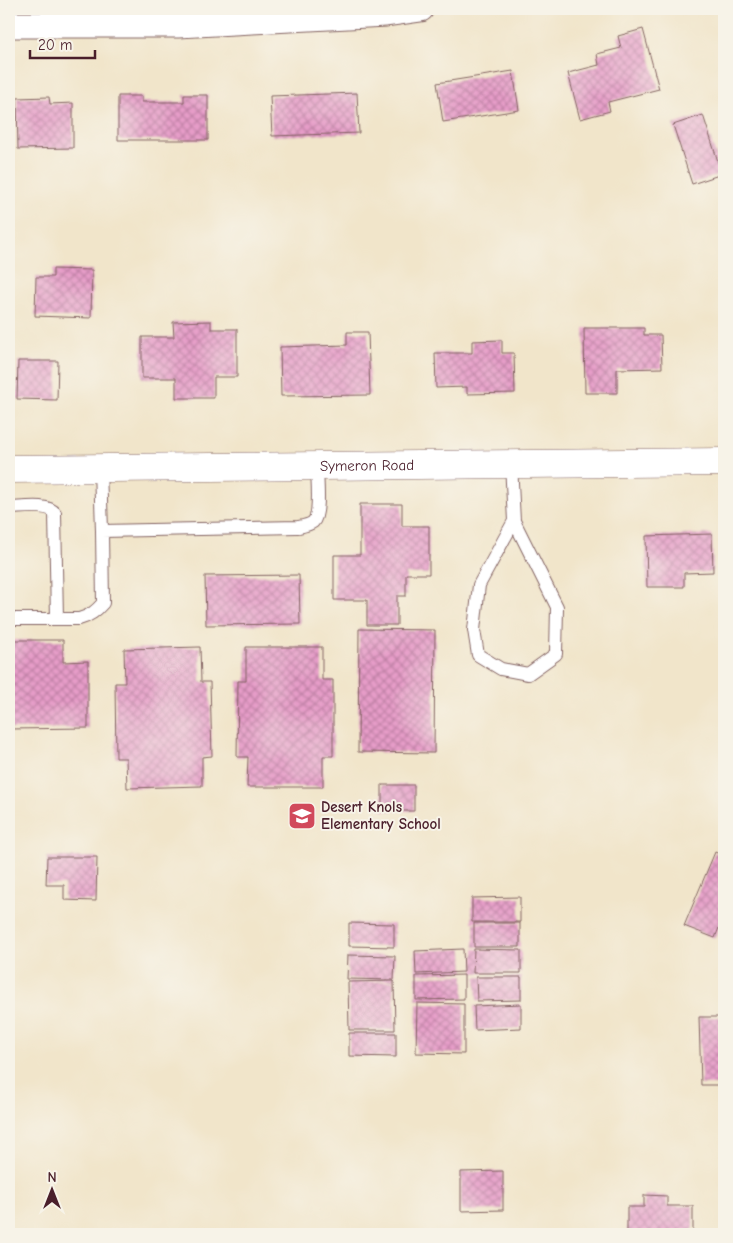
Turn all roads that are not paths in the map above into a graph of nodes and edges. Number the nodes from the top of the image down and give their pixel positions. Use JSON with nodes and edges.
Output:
{"nodes":[{"id":1,"x":422,"y":9,"type":"edge"},
{"id":2,"x":178,"y":17,"type":"edge"},
{"id":3,"x":9,"y":25,"type":"edge"},
{"id":4,"x":724,"y":462,"type":"edge"},
{"id":5,"x":511,"y":464,"type":"junction"},
{"id":6,"x":317,"y":467,"type":"junction"},
{"id":7,"x":100,"y":468,"type":"junction"},
{"id":8,"x":9,"y":470,"type":"edge"},
{"id":9,"x":9,"y":508,"type":"edge"},
{"id":10,"x":514,"y":521,"type":"junction"},
{"id":11,"x":102,"y":531,"type":"junction"},
{"id":12,"x":9,"y":619,"type":"edge"},
{"id":13,"x":57,"y":619,"type":"junction"}],
"edges":[{"from":1,"to":2,"type":"street"},
{"from":2,"to":3,"type":"street"},
{"from":4,"to":5,"type":"street","name":"Symeron Road"},
{"from":5,"to":6,"type":"street","name":"Symeron Road"},
{"from":5,"to":10,"type":"lane"},
{"from":6,"to":7,"type":"street","name":"Symeron Road"},
{"from":6,"to":11,"type":"lane"},
{"from":7,"to":8,"type":"street","name":"Symeron Road"},
{"from":7,"to":11,"type":"lane"},
{"from":9,"to":13,"type":"lane"},
{"from":10,"to":10,"type":"lane"},
{"from":11,"to":13,"type":"lane"},
{"from":12,"to":13,"type":"lane"}]}
